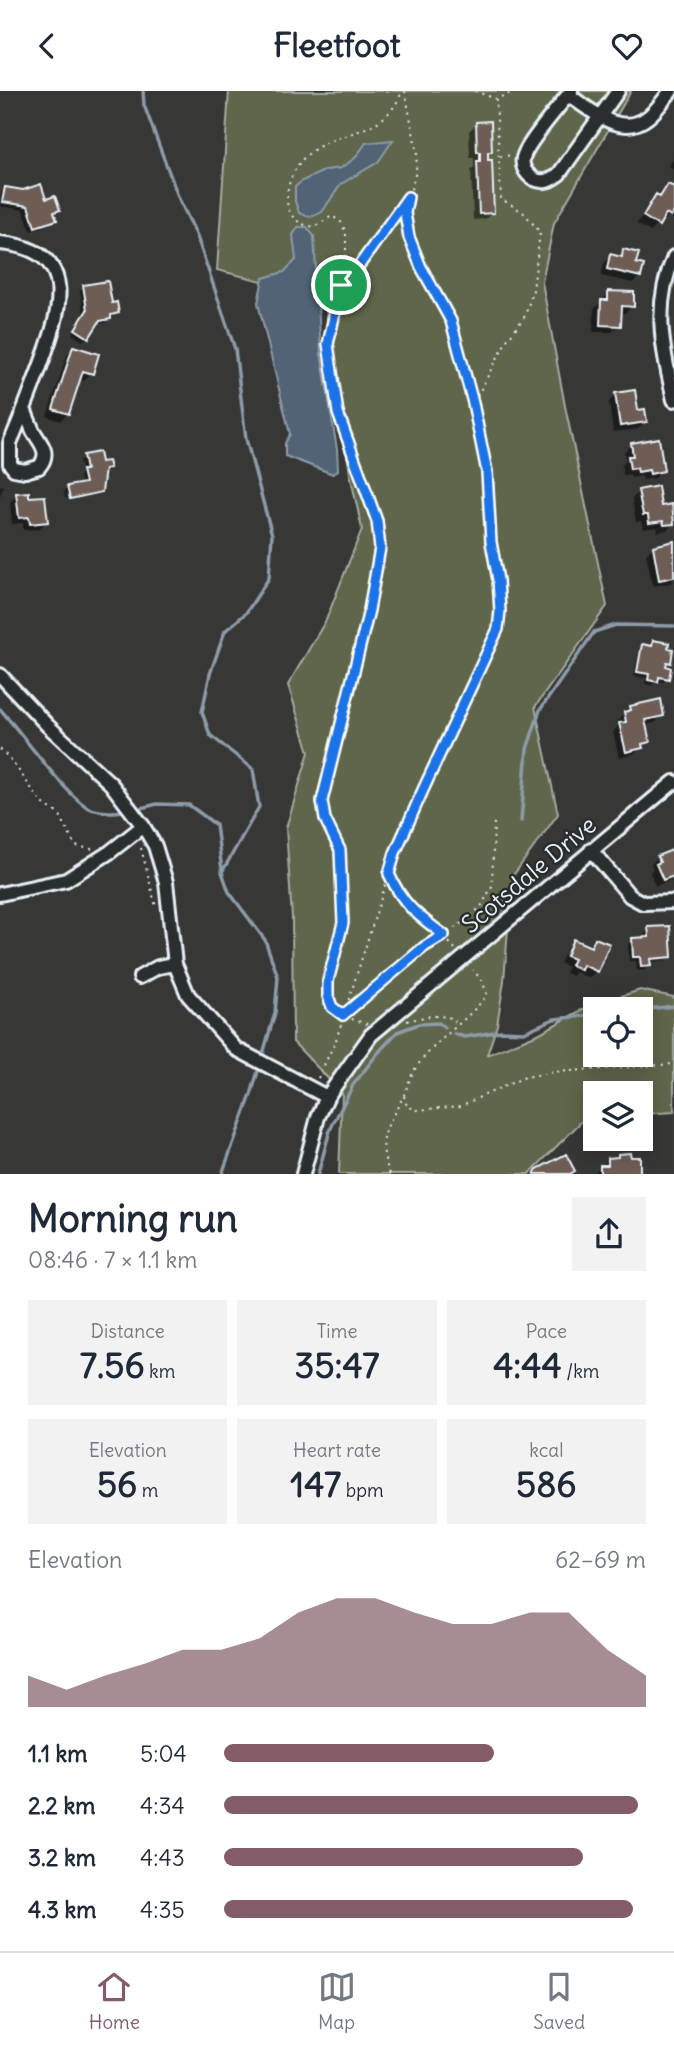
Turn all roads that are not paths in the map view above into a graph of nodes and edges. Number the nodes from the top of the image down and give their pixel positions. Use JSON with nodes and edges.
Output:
{"nodes":[{"id":1,"x":618,"y":91,"type":"edge"},
{"id":2,"x":671,"y":91,"type":"edge"},
{"id":3,"x":569,"y":93,"type":"edge"},
{"id":4,"x":600,"y":116,"type":"junction"},
{"id":5,"x":0,"y":243,"type":"edge"},
{"id":6,"x":674,"y":257,"type":"edge"},
{"id":7,"x":674,"y":400,"type":"edge"},
{"id":8,"x":24,"y":409,"type":"junction"},
{"id":9,"x":0,"y":675,"type":"edge"},
{"id":10,"x":674,"y":782,"type":"edge"},
{"id":11,"x":143,"y":826,"type":"junction"},
{"id":12,"x":591,"y":850,"type":"junction"},
{"id":13,"x":0,"y":894,"type":"edge"},
{"id":14,"x":674,"y":902,"type":"edge"},
{"id":15,"x":175,"y":964,"type":"junction"},
{"id":16,"x":140,"y":977,"type":"dead end"},
{"id":17,"x":327,"y":1097,"type":"junction"},
{"id":18,"x":303,"y":1174,"type":"edge"}],
"edges":[{"from":1,"to":4,"type":"street"},
{"from":2,"to":4,"type":"street"},
{"from":3,"to":4,"type":"street"},
{"from":3,"to":4,"type":"street"},
{"from":5,"to":8,"type":"street"},
{"from":6,"to":7,"type":"street"},
{"from":8,"to":8,"type":"street"},
{"from":9,"to":11,"type":"street"},
{"from":10,"to":12,"type":"street","name":"Scotsdale Drive"},
{"from":11,"to":13,"type":"street"},
{"from":11,"to":15,"type":"street"},
{"from":12,"to":14,"type":"street"},
{"from":12,"to":17,"type":"street","name":"Scotsdale Drive"},
{"from":15,"to":16,"type":"street"},
{"from":15,"to":17,"type":"street"},
{"from":17,"to":18,"type":"street","name":"Scotsdale Drive"}]}
